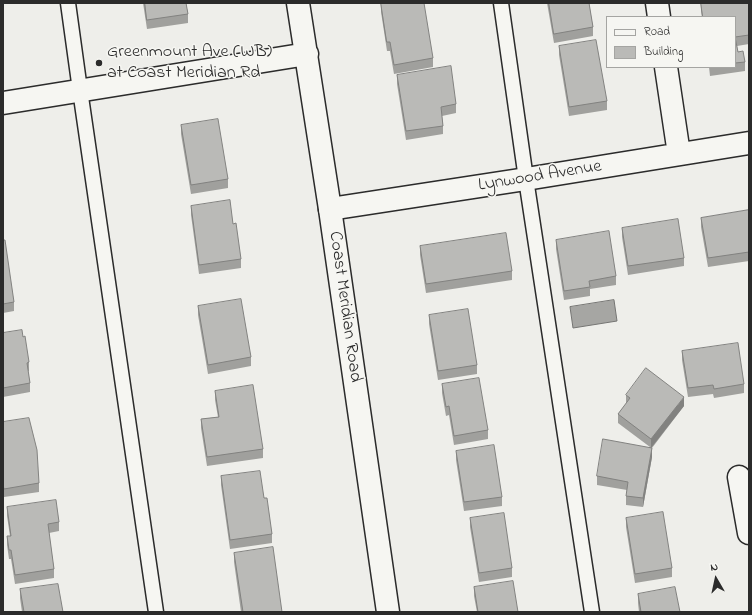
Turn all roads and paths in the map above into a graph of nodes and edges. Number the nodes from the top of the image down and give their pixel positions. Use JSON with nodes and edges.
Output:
{"nodes":[{"id":1,"x":68,"y":3,"type":"edge"},
{"id":2,"x":298,"y":3,"type":"edge"},
{"id":3,"x":501,"y":3,"type":"edge"},
{"id":4,"x":657,"y":3,"type":"edge"},
{"id":5,"x":659,"y":16,"type":"edge"},
{"id":6,"x":307,"y":54,"type":"junction"},
{"id":7,"x":666,"y":68,"type":"edge"},
{"id":8,"x":80,"y":90,"type":"junction"},
{"id":9,"x":3,"y":103,"type":"edge"},
{"id":10,"x":749,"y":143,"type":"edge"},
{"id":11,"x":679,"y":154,"type":"junction"},
{"id":12,"x":526,"y":180,"type":"junction"},
{"id":13,"x":330,"y":209,"type":"junction"},
{"id":14,"x":739,"y":477,"type":"dead end"},
{"id":15,"x":749,"y":533,"type":"edge"},
{"id":16,"x":156,"y":612,"type":"edge"},
{"id":17,"x":388,"y":612,"type":"edge"},
{"id":18,"x":592,"y":612,"type":"edge"}],
"edges":[{"from":1,"to":8,"type":"lane"},
{"from":2,"to":6,"type":"street","name":"Coast Meridian Road"},
{"from":3,"to":12,"type":"lane"},
{"from":4,"to":5,"type":"street"},
{"from":6,"to":8,"type":"street"},
{"from":6,"to":13,"type":"street","name":"Coast Meridian Road"},
{"from":7,"to":11,"type":"street"},
{"from":8,"to":9,"type":"street"},
{"from":8,"to":16,"type":"lane"},
{"from":10,"to":11,"type":"street","name":"Lynwood Avenue"},
{"from":11,"to":12,"type":"street","name":"Lynwood Avenue"},
{"from":12,"to":13,"type":"street","name":"Lynwood Avenue"},
{"from":12,"to":18,"type":"lane"},
{"from":13,"to":17,"type":"street","name":"Coast Meridian Road"},
{"from":14,"to":15,"type":"street"}]}
